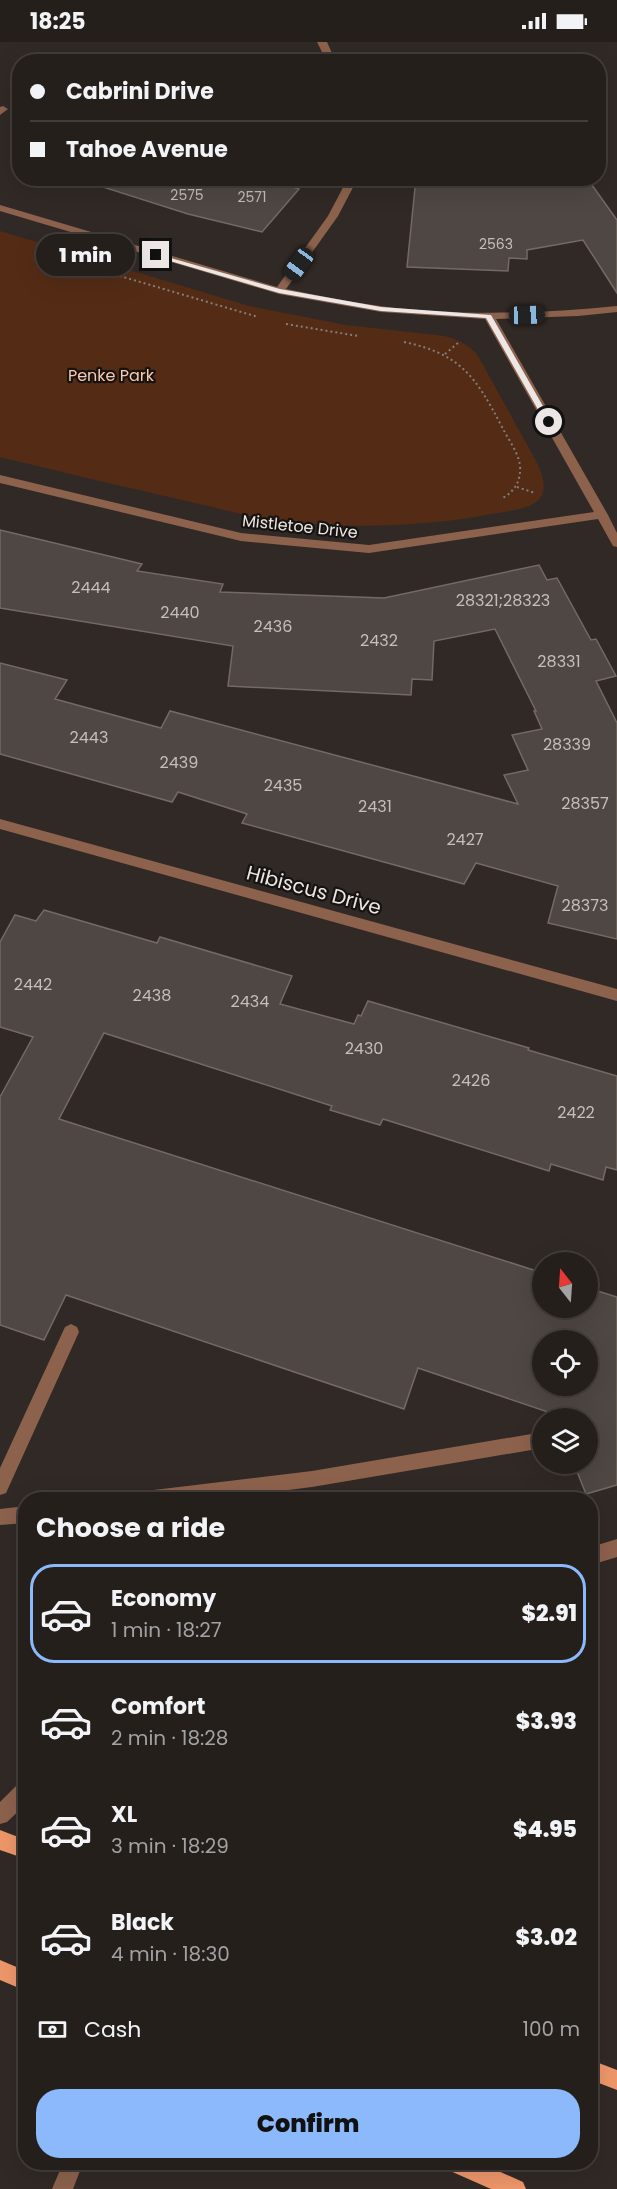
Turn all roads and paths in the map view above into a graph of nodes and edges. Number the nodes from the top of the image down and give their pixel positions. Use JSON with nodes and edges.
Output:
{"nodes":[{"id":1,"x":349,"y":186,"type":"edge"},
{"id":2,"x":0,"y":208,"type":"edge"},
{"id":3,"x":102,"y":271,"type":"dead end"},
{"id":4,"x":279,"y":291,"type":"junction"},
{"id":5,"x":617,"y":309,"type":"edge"},
{"id":6,"x":489,"y":316,"type":"junction"},
{"id":7,"x":268,"y":319,"type":"dead end"},
{"id":8,"x":279,"y":322,"type":"dead end"},
{"id":9,"x":361,"y":337,"type":"dead end"},
{"id":10,"x":404,"y":342,"type":"dead end"},
{"id":11,"x":0,"y":479,"type":"edge"},
{"id":12,"x":501,"y":500,"type":"dead end"},
{"id":13,"x":602,"y":515,"type":"junction"},
{"id":14,"x":617,"y":543,"type":"edge"},
{"id":15,"x":0,"y":824,"type":"edge"},
{"id":16,"x":617,"y":995,"type":"edge"},
{"id":17,"x":71,"y":1332,"type":"dead end"},
{"id":18,"x":532,"y":1442,"type":"edge"},
{"id":19,"x":0,"y":1486,"type":"edge"},
{"id":20,"x":204,"y":1492,"type":"edge"},
{"id":21,"x":18,"y":1515,"type":"edge"},
{"id":22,"x":0,"y":1517,"type":"edge"},
{"id":23,"x":617,"y":1548,"type":"edge"},
{"id":24,"x":598,"y":1554,"type":"edge"},
{"id":25,"x":18,"y":1798,"type":"edge"},
{"id":26,"x":0,"y":1815,"type":"edge"},
{"id":27,"x":0,"y":1840,"type":"edge"},
{"id":28,"x":18,"y":1847,"type":"edge"},
{"id":29,"x":0,"y":1970,"type":"edge"},
{"id":30,"x":18,"y":1978,"type":"edge"},
{"id":31,"x":598,"y":2073,"type":"edge"},
{"id":32,"x":617,"y":2080,"type":"edge"},
{"id":33,"x":70,"y":2170,"type":"edge"},
{"id":34,"x":471,"y":2170,"type":"edge"},
{"id":35,"x":62,"y":2189,"type":"edge"},
{"id":36,"x":516,"y":2189,"type":"edge"}],
"edges":[{"from":1,"to":4,"type":"street"},
{"from":2,"to":4,"type":"street"},
{"from":3,"to":7,"type":"path"},
{"from":4,"to":6,"type":"street"},
{"from":5,"to":6,"type":"street"},
{"from":6,"to":13,"type":"street"},
{"from":8,"to":9,"type":"path"},
{"from":10,"to":12,"type":"path"},
{"from":11,"to":13,"type":"street","name":"Mistletoe Drive"},
{"from":13,"to":14,"type":"street"},
{"from":15,"to":16,"type":"street","name":"Hibiscus Drive"},
{"from":17,"to":19,"type":"street"},
{"from":18,"to":20,"type":"street"},
{"from":21,"to":22,"type":"street"},
{"from":23,"to":24,"type":"street"},
{"from":25,"to":26,"type":"street"},
{"from":27,"to":28,"type":"main road"},
{"from":29,"to":30,"type":"main road"},
{"from":31,"to":32,"type":"main road"},
{"from":33,"to":35,"type":"street"},
{"from":34,"to":36,"type":"main road"}]}
